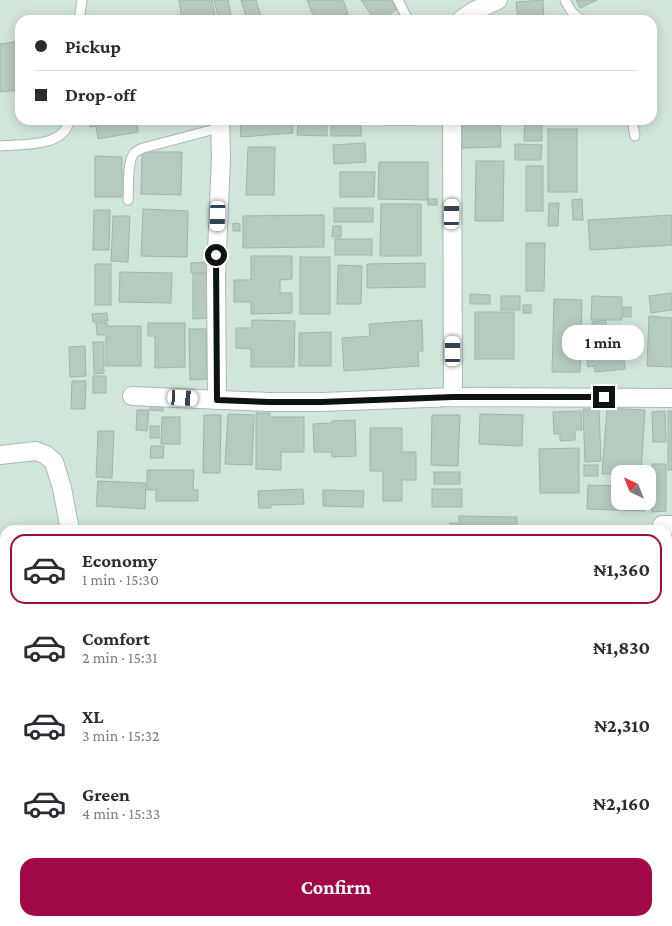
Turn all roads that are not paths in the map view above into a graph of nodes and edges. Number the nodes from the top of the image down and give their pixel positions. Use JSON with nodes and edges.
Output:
{"nodes":[{"id":1,"x":82,"y":0,"type":"edge"},
{"id":2,"x":398,"y":0,"type":"edge"},
{"id":3,"x":498,"y":0,"type":"edge"},
{"id":4,"x":565,"y":0,"type":"edge"},
{"id":5,"x":468,"y":10,"type":"edge"},
{"id":6,"x":79,"y":15,"type":"edge"},
{"id":7,"x":406,"y":15,"type":"edge"},
{"id":8,"x":574,"y":15,"type":"edge"},
{"id":9,"x":66,"y":125,"type":"edge"},
{"id":10,"x":217,"y":125,"type":"edge"},
{"id":11,"x":220,"y":125,"type":"edge"},
{"id":12,"x":452,"y":125,"type":"edge"},
{"id":13,"x":633,"y":125,"type":"edge"},
{"id":14,"x":635,"y":136,"type":"dead end"},
{"id":15,"x":0,"y":146,"type":"edge"},
{"id":16,"x":128,"y":200,"type":"dead end"},
{"id":17,"x":132,"y":396,"type":"dead end"},
{"id":18,"x":453,"y":397,"type":"junction"},
{"id":19,"x":672,"y":398,"type":"edge"},
{"id":20,"x":217,"y":400,"type":"junction"},
{"id":21,"x":0,"y":455,"type":"edge"},
{"id":22,"x":69,"y":525,"type":"edge"}],
"edges":[{"from":1,"to":6,"type":"lane"},
{"from":2,"to":7,"type":"lane"},
{"from":3,"to":5,"type":"street"},
{"from":4,"to":8,"type":"lane"},
{"from":9,"to":15,"type":"lane"},
{"from":10,"to":16,"type":"lane"},
{"from":11,"to":20,"type":"street"},
{"from":12,"to":18,"type":"street"},
{"from":13,"to":14,"type":"lane"},
{"from":17,"to":20,"type":"street"},
{"from":18,"to":19,"type":"street"},
{"from":18,"to":20,"type":"street"},
{"from":21,"to":22,"type":"street"}]}
